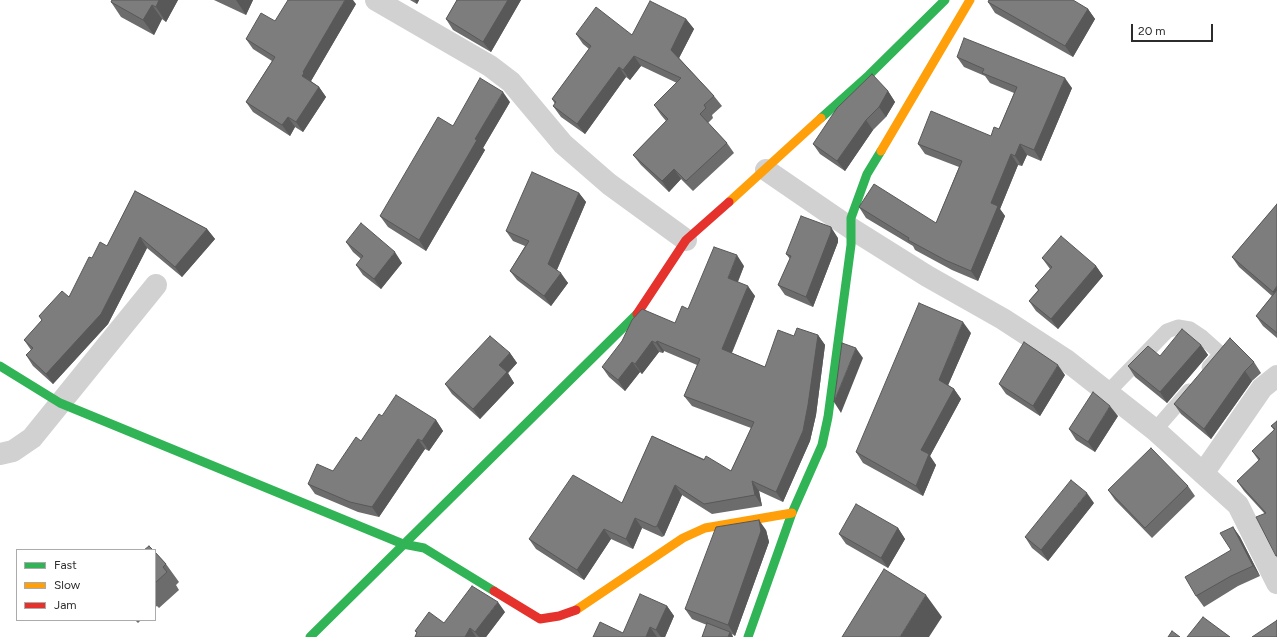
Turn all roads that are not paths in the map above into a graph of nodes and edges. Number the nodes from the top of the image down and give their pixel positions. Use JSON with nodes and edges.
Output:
{"nodes":[{"id":1,"x":376,"y":0,"type":"edge"},
{"id":2,"x":946,"y":0,"type":"edge"},
{"id":3,"x":970,"y":0,"type":"edge"},
{"id":4,"x":766,"y":170,"type":"junction"},
{"id":5,"x":852,"y":229,"type":"junction"},
{"id":6,"x":686,"y":240,"type":"junction"},
{"id":7,"x":156,"y":285,"type":"dead end"},
{"id":8,"x":0,"y":366,"type":"edge"},
{"id":9,"x":1277,"y":376,"type":"edge"},
{"id":10,"x":1108,"y":392,"type":"junction"},
{"id":11,"x":60,"y":403,"type":"junction"},
{"id":12,"x":1156,"y":430,"type":"junction"},
{"id":13,"x":0,"y":454,"type":"edge"},
{"id":14,"x":1204,"y":472,"type":"junction"},
{"id":15,"x":792,"y":513,"type":"junction"},
{"id":16,"x":404,"y":544,"type":"junction"},
{"id":17,"x":1277,"y":583,"type":"edge"},
{"id":18,"x":310,"y":637,"type":"edge"},
{"id":19,"x":748,"y":637,"type":"edge"}],
"edges":[{"from":1,"to":6,"type":"street"},
{"from":2,"to":4,"type":"street"},
{"from":3,"to":5,"type":"street"},
{"from":4,"to":5,"type":"street"},
{"from":4,"to":6,"type":"street"},
{"from":5,"to":10,"type":"street"},
{"from":5,"to":15,"type":"street"},
{"from":6,"to":16,"type":"street"},
{"from":7,"to":11,"type":"street"},
{"from":8,"to":11,"type":"street"},
{"from":9,"to":14,"type":"street"},
{"from":10,"to":12,"type":"street"},
{"from":10,"to":12,"type":"lane"},
{"from":11,"to":13,"type":"street"},
{"from":11,"to":16,"type":"street"},
{"from":12,"to":14,"type":"street"},
{"from":14,"to":17,"type":"street"},
{"from":15,"to":16,"type":"street"},
{"from":15,"to":19,"type":"street"},
{"from":16,"to":18,"type":"street"}]}
